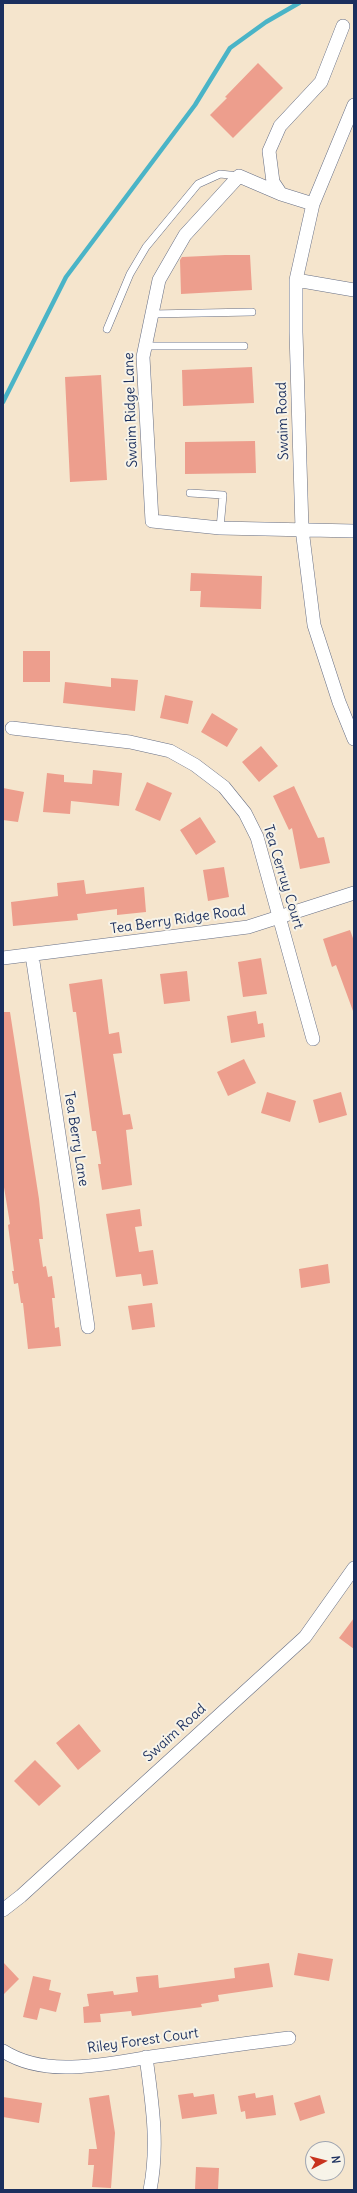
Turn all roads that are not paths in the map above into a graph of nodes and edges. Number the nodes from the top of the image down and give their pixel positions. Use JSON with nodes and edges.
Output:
{"nodes":[{"id":1,"x":343,"y":26,"type":"dead end"},
{"id":2,"x":354,"y":106,"type":"edge"},
{"id":3,"x":239,"y":176,"type":"junction"},
{"id":4,"x":281,"y":194,"type":"junction"},
{"id":5,"x":312,"y":204,"type":"junction"},
{"id":6,"x":296,"y":280,"type":"junction"},
{"id":7,"x":354,"y":290,"type":"edge"},
{"id":8,"x":252,"y":312,"type":"dead end"},
{"id":9,"x":152,"y":314,"type":"junction"},
{"id":10,"x":107,"y":329,"type":"dead end"},
{"id":11,"x":144,"y":346,"type":"junction"},
{"id":12,"x":244,"y":346,"type":"dead end"},
{"id":13,"x":190,"y":493,"type":"dead end"},
{"id":14,"x":220,"y":528,"type":"junction"},
{"id":15,"x":302,"y":529,"type":"junction"},
{"id":16,"x":354,"y":531,"type":"edge"},
{"id":17,"x":12,"y":728,"type":"dead end"},
{"id":18,"x":354,"y":739,"type":"edge"},
{"id":19,"x":354,"y":893,"type":"edge"},
{"id":20,"x":279,"y":918,"type":"junction"},
{"id":21,"x":32,"y":955,"type":"junction"},
{"id":22,"x":3,"y":958,"type":"edge"},
{"id":23,"x":313,"y":1039,"type":"dead end"},
{"id":24,"x":88,"y":1327,"type":"dead end"},
{"id":25,"x":354,"y":1568,"type":"edge"},
{"id":26,"x":3,"y":1910,"type":"edge"},
{"id":27,"x":289,"y":2038,"type":"dead end"},
{"id":28,"x":3,"y":2051,"type":"edge"},
{"id":29,"x":146,"y":2057,"type":"junction"},
{"id":30,"x":150,"y":2190,"type":"edge"}],
"edges":[{"from":1,"to":4,"type":"street"},
{"from":2,"to":5,"type":"street","name":"Swaim Road"},
{"from":3,"to":4,"type":"street"},
{"from":3,"to":9,"type":"street","name":"Swaim Ridge Lane"},
{"from":3,"to":10,"type":"lane"},
{"from":4,"to":5,"type":"street"},
{"from":5,"to":6,"type":"street","name":"Swaim Road"},
{"from":6,"to":7,"type":"street"},
{"from":6,"to":15,"type":"street","name":"Swaim Road"},
{"from":8,"to":9,"type":"lane"},
{"from":9,"to":11,"type":"street","name":"Swaim Ridge Lane"},
{"from":11,"to":12,"type":"lane"},
{"from":11,"to":14,"type":"street","name":"Swaim Ridge Lane"},
{"from":13,"to":14,"type":"lane"},
{"from":14,"to":15,"type":"street","name":"Swaim Ridge Lane"},
{"from":15,"to":16,"type":"street","name":"Swaim Ridge Lane"},
{"from":15,"to":18,"type":"street","name":"Swaim Road"},
{"from":17,"to":20,"type":"street","name":"Tea Cerruy Court"},
{"from":19,"to":20,"type":"street","name":"Tea Berry Ridge Road"},
{"from":20,"to":21,"type":"street","name":"Tea Berry Ridge Road"},
{"from":20,"to":23,"type":"street","name":"Tea Cerruy Court"},
{"from":21,"to":22,"type":"street","name":"Tea Berry Ridge Road"},
{"from":21,"to":24,"type":"street","name":"Tea Berry Lane"},
{"from":25,"to":26,"type":"street","name":"Swaim Road"},
{"from":27,"to":29,"type":"street","name":"Riley Forest Court"},
{"from":28,"to":29,"type":"street","name":"Riley Forest Court"},
{"from":29,"to":30,"type":"street"}]}
